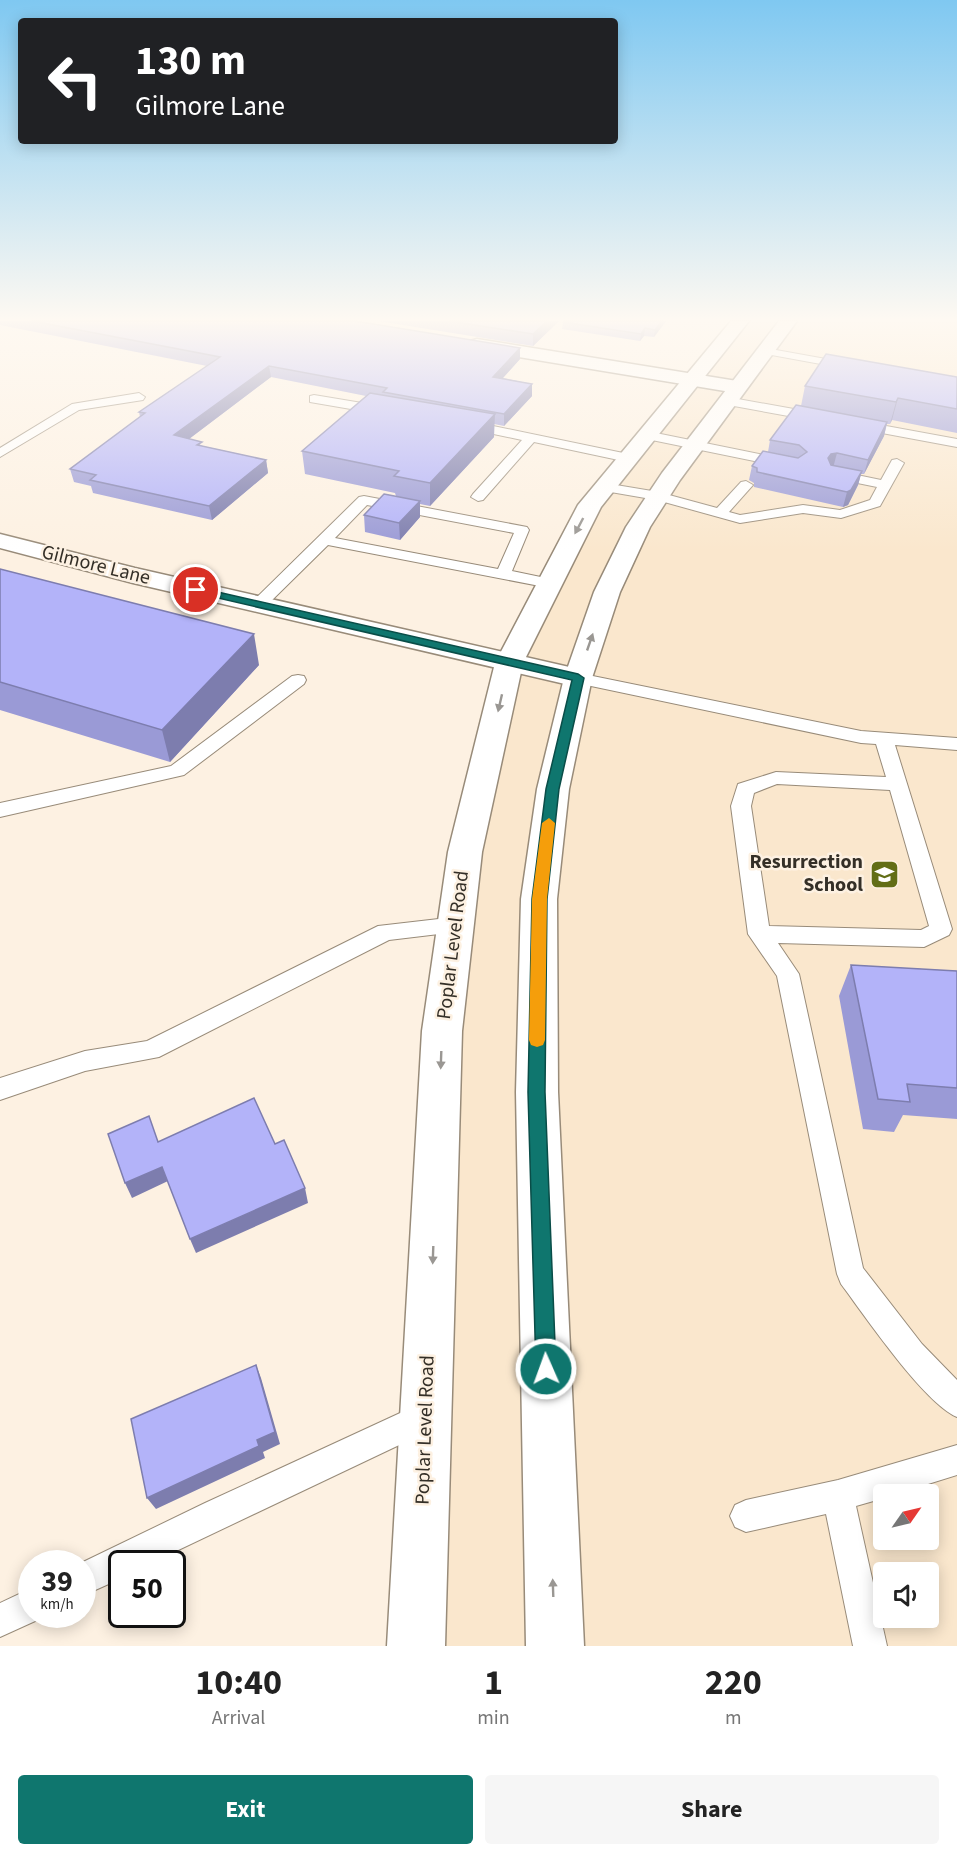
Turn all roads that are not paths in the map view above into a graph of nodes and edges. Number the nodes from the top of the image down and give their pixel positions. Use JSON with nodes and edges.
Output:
{"nodes":[{"id":1,"x":134,"y":398,"type":"edge"},
{"id":2,"x":676,"y":398,"type":"edge"},
{"id":3,"x":729,"y":398,"type":"edge"},
{"id":4,"x":747,"y":398,"type":"edge"},
{"id":5,"x":314,"y":399,"type":"dead end"},
{"id":6,"x":392,"y":412,"type":"edge"},
{"id":7,"x":459,"y":423,"type":"edge"},
{"id":8,"x":532,"y":437,"type":"junction"},
{"id":9,"x":694,"y":444,"type":"junction"},
{"id":10,"x":957,"y":444,"type":"edge"},
{"id":11,"x":637,"y":446,"type":"junction"},
{"id":12,"x":0,"y":453,"type":"edge"},
{"id":13,"x":897,"y":463,"type":"dead end"},
{"id":14,"x":795,"y":466,"type":"edge"},
{"id":15,"x":836,"y":479,"type":"edge"},
{"id":16,"x":746,"y":485,"type":"dead end"},
{"id":17,"x":885,"y":485,"type":"junction"},
{"id":18,"x":604,"y":487,"type":"junction"},
{"id":19,"x":790,"y":495,"type":"edge"},
{"id":20,"x":658,"y":496,"type":"junction"},
{"id":21,"x":478,"y":497,"type":"dead end"},
{"id":22,"x":720,"y":513,"type":"junction"},
{"id":23,"x":780,"y":513,"type":"junction"},
{"id":24,"x":325,"y":540,"type":"junction"},
{"id":25,"x":0,"y":541,"type":"edge"},
{"id":26,"x":503,"y":574,"type":"junction"},
{"id":27,"x":550,"y":583,"type":"junction"},
{"id":28,"x":258,"y":605,"type":"junction"},
{"id":29,"x":509,"y":663,"type":"junction"},
{"id":30,"x":578,"y":678,"type":"junction"},
{"id":31,"x":298,"y":680,"type":"dead end"},
{"id":32,"x":884,"y":739,"type":"junction"},
{"id":33,"x":957,"y":744,"type":"edge"},
{"id":34,"x":898,"y":784,"type":"junction"},
{"id":35,"x":0,"y":810,"type":"edge"},
{"id":36,"x":456,"y":925,"type":"junction"},
{"id":37,"x":759,"y":934,"type":"junction"},
{"id":38,"x":0,"y":1089,"type":"edge"},
{"id":39,"x":957,"y":1402,"type":"edge"},
{"id":40,"x":426,"y":1416,"type":"junction"},
{"id":41,"x":957,"y":1460,"type":"edge"},
{"id":42,"x":838,"y":1496,"type":"junction"},
{"id":43,"x":746,"y":1516,"type":"dead end"},
{"id":44,"x":96,"y":1573,"type":"edge"},
{"id":45,"x":18,"y":1612,"type":"edge"},
{"id":46,"x":0,"y":1620,"type":"edge"},
{"id":47,"x":416,"y":1646,"type":"edge"},
{"id":48,"x":555,"y":1646,"type":"edge"},
{"id":49,"x":870,"y":1646,"type":"edge"}],
"edges":[{"from":1,"to":12,"type":"lane"},
{"from":2,"to":11,"type":"main road","name":"Poplar Level Road"},
{"from":3,"to":9,"type":"main road"},
{"from":4,"to":10,"type":"lane"},
{"from":5,"to":6,"type":"lane"},
{"from":7,"to":8,"type":"lane"},
{"from":8,"to":11,"type":"lane"},
{"from":8,"to":21,"type":"lane"},
{"from":9,"to":11,"type":"lane"},
{"from":9,"to":14,"type":"lane"},
{"from":9,"to":20,"type":"main road"},
{"from":11,"to":18,"type":"main road","name":"Poplar Level Road"},
{"from":13,"to":17,"type":"lane"},
{"from":15,"to":17,"type":"lane"},
{"from":16,"to":22,"type":"lane"},
{"from":17,"to":23,"type":"lane"},
{"from":18,"to":20,"type":"lane"},
{"from":18,"to":27,"type":"main road","name":"Poplar Level Road","one_way":true},
{"from":19,"to":23,"type":"lane"},
{"from":20,"to":22,"type":"lane"},
{"from":30,"to":20,"type":"main road","one_way":true},
{"from":22,"to":23,"type":"lane"},
{"from":24,"to":26,"type":"lane"},
{"from":24,"to":26,"type":"lane"},
{"from":24,"to":28,"type":"lane"},
{"from":25,"to":28,"type":"main road","name":"Gilmore Lane"},
{"from":26,"to":27,"type":"lane"},
{"from":27,"to":29,"type":"main road","name":"Poplar Level Road"},
{"from":28,"to":29,"type":"main road","name":"Gilmore Lane"},
{"from":29,"to":30,"type":"main road","name":"Gilmore Lane"},
{"from":29,"to":36,"type":"main road","name":"Poplar Level Road","one_way":true},
{"from":30,"to":32,"type":"lane"},
{"from":48,"to":30,"type":"main road","one_way":true},
{"from":31,"to":35,"type":"lane"},
{"from":32,"to":33,"type":"lane"},
{"from":32,"to":34,"type":"lane"},
{"from":34,"to":37,"type":"lane"},
{"from":34,"to":37,"type":"lane"},
{"from":36,"to":38,"type":"lane"},
{"from":36,"to":40,"type":"main road","name":"Poplar Level Road","one_way":true},
{"from":37,"to":39,"type":"lane"},
{"from":40,"to":44,"type":"lane"},
{"from":40,"to":47,"type":"main road","name":"Poplar Level Road"},
{"from":41,"to":42,"type":"lane"},
{"from":42,"to":43,"type":"lane"},
{"from":42,"to":49,"type":"lane"},
{"from":45,"to":46,"type":"lane"}]}
